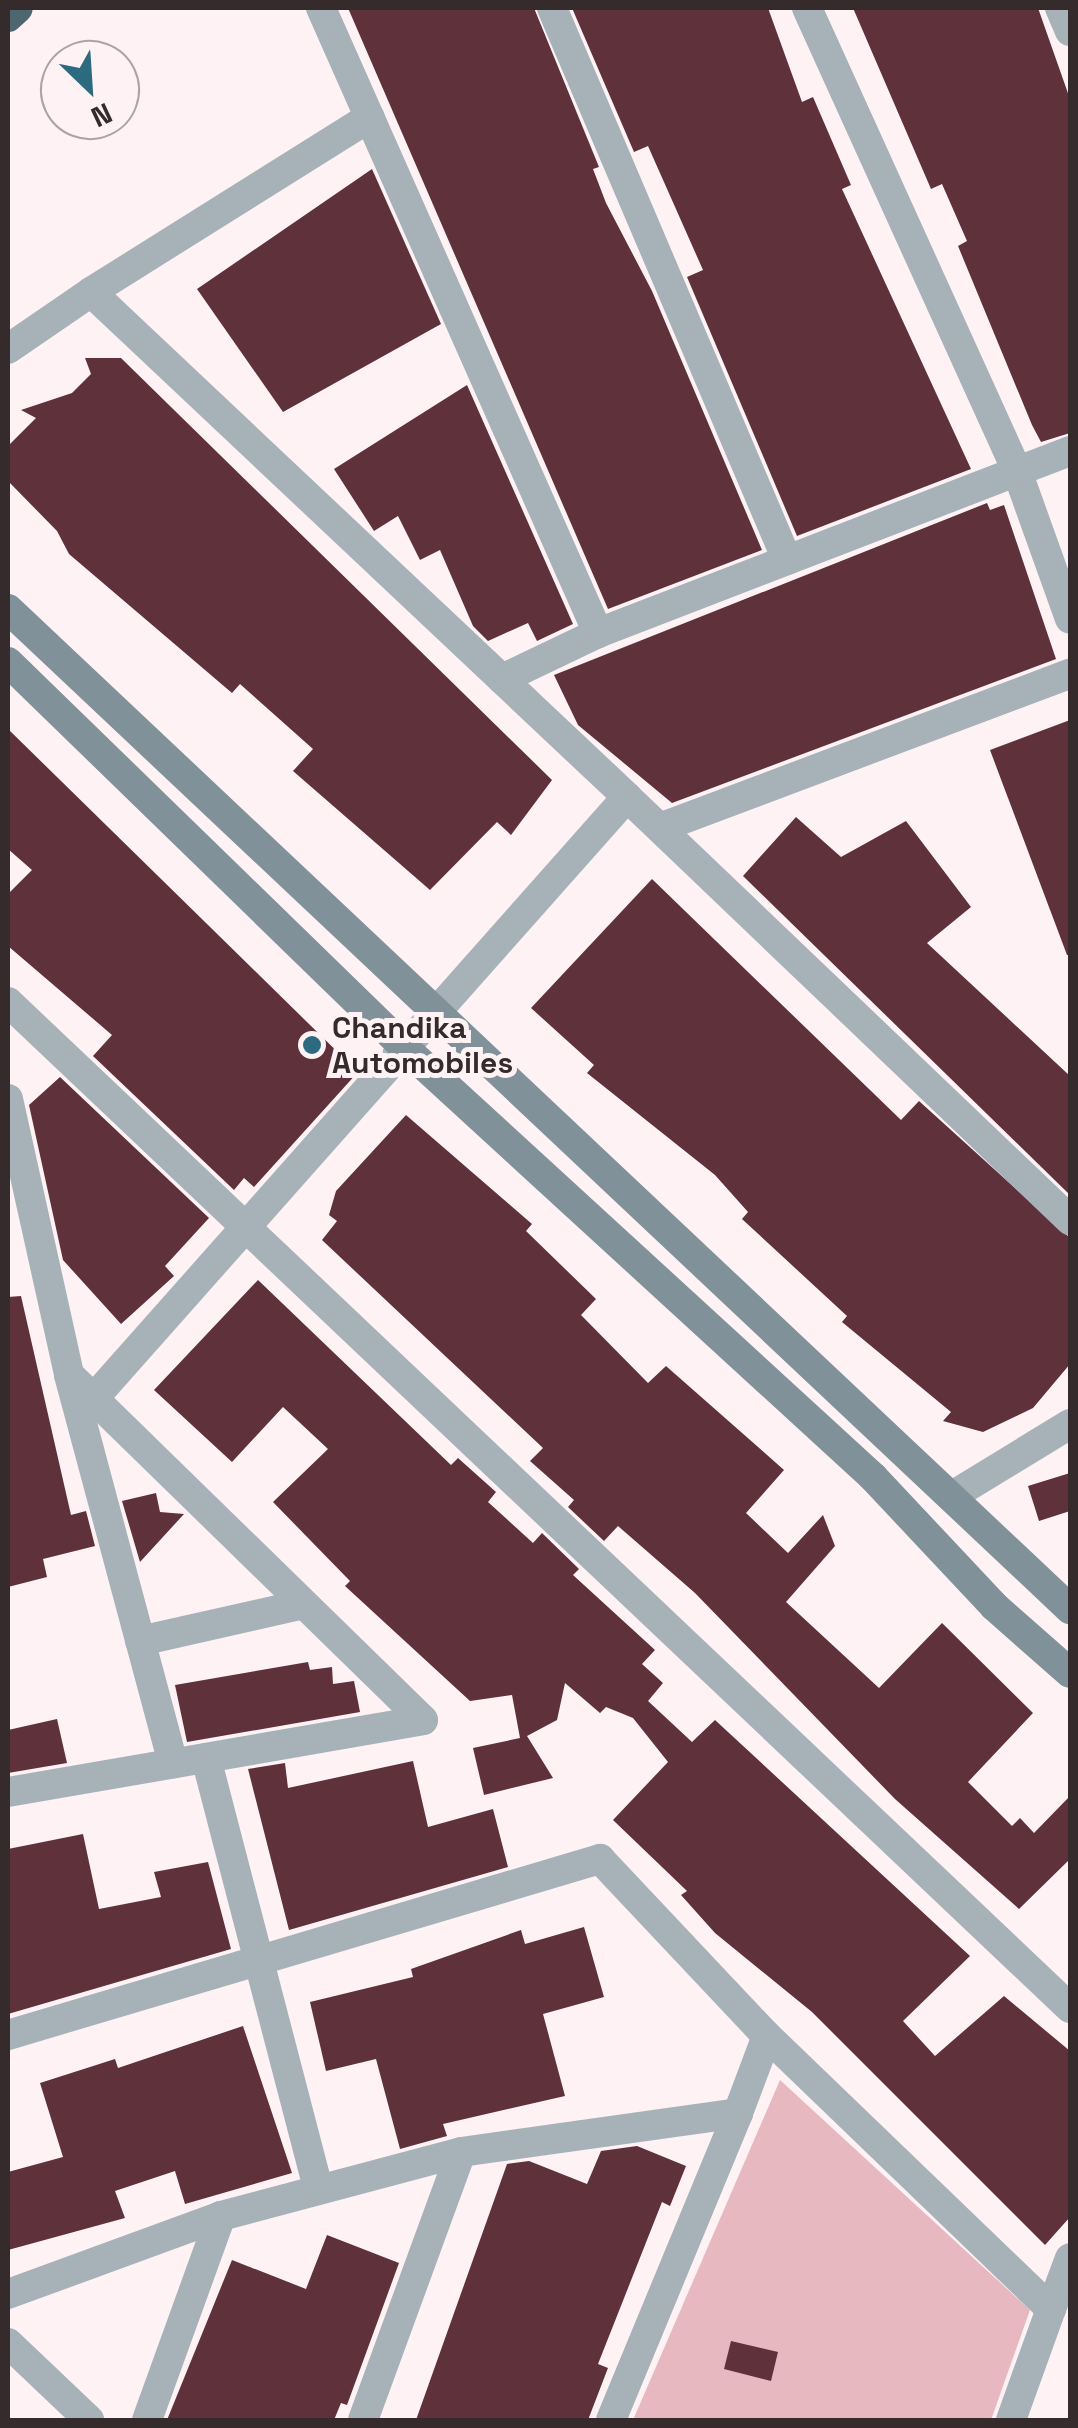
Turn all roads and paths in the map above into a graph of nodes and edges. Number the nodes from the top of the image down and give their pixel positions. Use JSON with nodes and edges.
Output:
{"nodes":[{"id":1,"x":18,"y":8,"type":"edge"},
{"id":2,"x":321,"y":8,"type":"edge"},
{"id":3,"x":552,"y":8,"type":"edge"},
{"id":4,"x":807,"y":8,"type":"edge"},
{"id":5,"x":1060,"y":8,"type":"edge"},
{"id":6,"x":8,"y":16,"type":"edge"},
{"id":7,"x":1070,"y":31,"type":"edge"},
{"id":8,"x":370,"y":117,"type":"junction"},
{"id":9,"x":91,"y":292,"type":"junction"},
{"id":10,"x":8,"y":349,"type":"edge"},
{"id":11,"x":1070,"y":451,"type":"edge"},
{"id":12,"x":1017,"y":470,"type":"junction"},
{"id":13,"x":787,"y":560,"type":"junction"},
{"id":14,"x":8,"y":610,"type":"edge"},
{"id":15,"x":1070,"y":619,"type":"edge"},
{"id":16,"x":598,"y":633,"type":"junction"},
{"id":17,"x":8,"y":662,"type":"edge"},
{"id":18,"x":1070,"y":674,"type":"edge"},
{"id":19,"x":502,"y":680,"type":"junction"},
{"id":20,"x":626,"y":797,"type":"junction"},
{"id":21,"x":662,"y":827,"type":"junction"},
{"id":22,"x":8,"y":1002,"type":"edge"},
{"id":23,"x":438,"y":1016,"type":"junction"},
{"id":24,"x":408,"y":1051,"type":"junction"},
{"id":25,"x":8,"y":1099,"type":"edge"},
{"id":26,"x":21,"y":1220,"type":"edge"},
{"id":27,"x":1070,"y":1220,"type":"edge"},
{"id":28,"x":245,"y":1231,"type":"junction"},
{"id":29,"x":69,"y":1375,"type":"junction"},
{"id":30,"x":93,"y":1399,"type":"junction"},
{"id":31,"x":1070,"y":1424,"type":"edge"},
{"id":32,"x":952,"y":1496,"type":"junction"},
{"id":33,"x":300,"y":1605,"type":"junction"},
{"id":34,"x":1070,"y":1609,"type":"edge"},
{"id":35,"x":140,"y":1642,"type":"junction"},
{"id":36,"x":1070,"y":1673,"type":"edge"},
{"id":37,"x":206,"y":1758,"type":"junction"},
{"id":38,"x":173,"y":1763,"type":"junction"},
{"id":39,"x":8,"y":1792,"type":"edge"},
{"id":40,"x":260,"y":1962,"type":"junction"},
{"id":41,"x":1070,"y":2008,"type":"edge"},
{"id":42,"x":8,"y":2035,"type":"edge"},
{"id":43,"x":766,"y":2036,"type":"junction"},
{"id":44,"x":738,"y":2112,"type":"junction"},
{"id":45,"x":461,"y":2152,"type":"junction"},
{"id":46,"x":318,"y":2184,"type":"junction"},
{"id":47,"x":221,"y":2216,"type":"junction"},
{"id":48,"x":1070,"y":2258,"type":"edge"},
{"id":49,"x":8,"y":2294,"type":"edge"},
{"id":50,"x":1051,"y":2309,"type":"junction"},
{"id":51,"x":8,"y":2343,"type":"edge"},
{"id":52,"x":89,"y":2420,"type":"edge"},
{"id":53,"x":147,"y":2420,"type":"edge"},
{"id":54,"x":363,"y":2420,"type":"edge"},
{"id":55,"x":611,"y":2420,"type":"edge"},
{"id":56,"x":1012,"y":2420,"type":"edge"}],
"edges":[{"from":1,"to":6,"type":"highway"},
{"from":2,"to":8,"type":"street"},
{"from":3,"to":13,"type":"street"},
{"from":4,"to":12,"type":"street"},
{"from":5,"to":7,"type":"street"},
{"from":8,"to":9,"type":"street"},
{"from":8,"to":16,"type":"street"},
{"from":9,"to":10,"type":"street"},
{"from":9,"to":19,"type":"street"},
{"from":11,"to":12,"type":"street"},
{"from":12,"to":13,"type":"street"},
{"from":12,"to":15,"type":"street"},
{"from":13,"to":16,"type":"street"},
{"from":14,"to":23,"type":"main road"},
{"from":16,"to":19,"type":"street"},
{"from":17,"to":24,"type":"main road"},
{"from":18,"to":21,"type":"street"},
{"from":19,"to":20,"type":"street"},
{"from":20,"to":21,"type":"street"},
{"from":20,"to":23,"type":"street"},
{"from":21,"to":27,"type":"street"},
{"from":22,"to":28,"type":"street"},
{"from":23,"to":24,"type":"street"},
{"from":23,"to":32,"type":"main road"},
{"from":24,"to":28,"type":"street"},
{"from":24,"to":36,"type":"main road"},
{"from":25,"to":26,"type":"street"},
{"from":26,"to":29,"type":"street"},
{"from":28,"to":30,"type":"street"},
{"from":28,"to":41,"type":"street"},
{"from":29,"to":30,"type":"street"},
{"from":29,"to":35,"type":"street"},
{"from":30,"to":33,"type":"street"},
{"from":31,"to":32,"type":"street"},
{"from":32,"to":34,"type":"main road"},
{"from":33,"to":35,"type":"street"},
{"from":33,"to":37,"type":"street"},
{"from":35,"to":38,"type":"street"},
{"from":37,"to":38,"type":"street"},
{"from":37,"to":40,"type":"street"},
{"from":38,"to":39,"type":"street"},
{"from":40,"to":42,"type":"street"},
{"from":40,"to":43,"type":"street"},
{"from":40,"to":46,"type":"street"},
{"from":43,"to":44,"type":"street"},
{"from":43,"to":50,"type":"street"},
{"from":44,"to":45,"type":"street"},
{"from":44,"to":55,"type":"street"},
{"from":45,"to":46,"type":"street"},
{"from":45,"to":54,"type":"street"},
{"from":46,"to":47,"type":"street"},
{"from":47,"to":49,"type":"street"},
{"from":47,"to":53,"type":"street"},
{"from":48,"to":50,"type":"street"},
{"from":50,"to":56,"type":"street"},
{"from":51,"to":52,"type":"street"}]}
